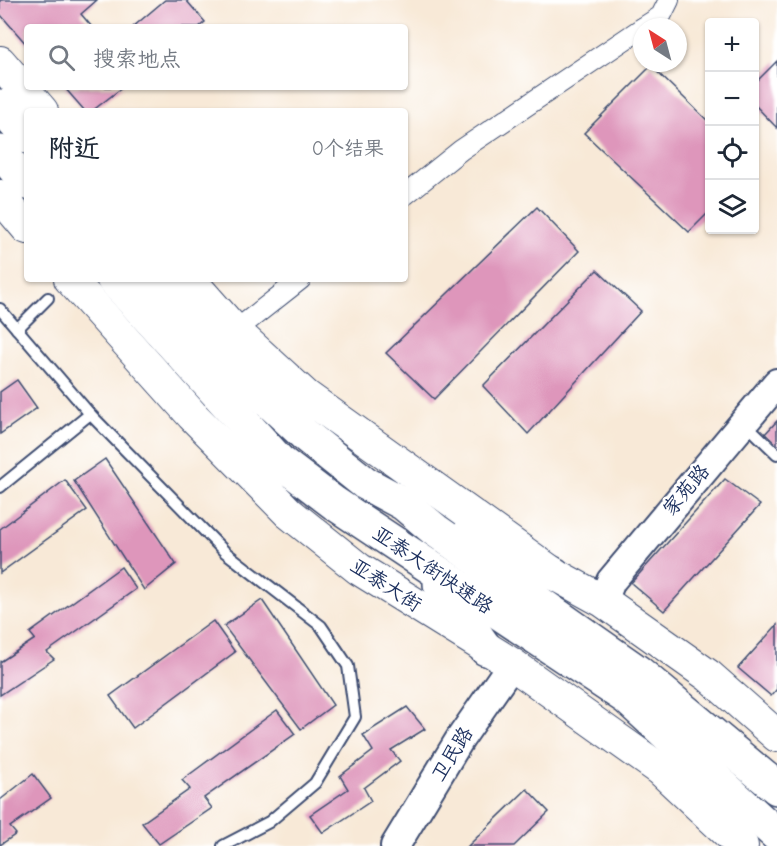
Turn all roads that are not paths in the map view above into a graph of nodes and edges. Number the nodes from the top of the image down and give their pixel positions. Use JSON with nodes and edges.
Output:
{"nodes":[{"id":1,"x":669,"y":0,"type":"edge"},
{"id":2,"x":658,"y":18,"type":"edge"},
{"id":3,"x":633,"y":35,"type":"edge"},
{"id":4,"x":0,"y":62,"type":"edge"},
{"id":5,"x":24,"y":90,"type":"edge"},
{"id":6,"x":24,"y":90,"type":"edge"},
{"id":7,"x":0,"y":106,"type":"edge"},
{"id":8,"x":39,"y":108,"type":"edge"},
{"id":9,"x":24,"y":134,"type":"edge"},
{"id":10,"x":0,"y":152,"type":"edge"},
{"id":11,"x":24,"y":180,"type":"edge"},
{"id":12,"x":408,"y":193,"type":"edge"},
{"id":13,"x":0,"y":196,"type":"edge"},
{"id":14,"x":24,"y":224,"type":"edge"},
{"id":15,"x":116,"y":282,"type":"edge"},
{"id":16,"x":156,"y":282,"type":"edge"},
{"id":17,"x":192,"y":282,"type":"edge"},
{"id":18,"x":297,"y":282,"type":"edge"},
{"id":19,"x":59,"y":289,"type":"edge"},
{"id":20,"x":0,"y":309,"type":"edge"},
{"id":21,"x":17,"y":329,"type":"junction"},
{"id":22,"x":235,"y":331,"type":"junction"},
{"id":23,"x":777,"y":383,"type":"edge"},
{"id":24,"x":90,"y":414,"type":"junction"},
{"id":25,"x":742,"y":421,"type":"junction"},
{"id":26,"x":777,"y":454,"type":"edge"},
{"id":27,"x":0,"y":487,"type":"edge"},
{"id":28,"x":404,"y":504,"type":"junction"},
{"id":29,"x":423,"y":560,"type":"junction"},
{"id":30,"x":554,"y":574,"type":"junction"},
{"id":31,"x":603,"y":601,"type":"junction"},
{"id":32,"x":499,"y":656,"type":"junction"},
{"id":33,"x":777,"y":736,"type":"edge"},
{"id":34,"x":777,"y":788,"type":"edge"},
{"id":35,"x":777,"y":835,"type":"edge"},
{"id":36,"x":223,"y":846,"type":"edge"},
{"id":37,"x":394,"y":846,"type":"edge"},
{"id":38,"x":742,"y":846,"type":"edge"}],
"edges":[{"from":1,"to":2,"type":"street"},
{"from":3,"to":12,"type":"street"},
{"from":4,"to":6,"type":"main road"},
{"from":5,"to":8,"type":"main road"},
{"from":7,"to":9,"type":"highway"},
{"from":10,"to":11,"type":"highway"},
{"from":13,"to":14,"type":"main road"},
{"from":15,"to":29,"type":"highway","name":"亚泰大街快速路"},
{"from":16,"to":28,"type":"highway","name":"亚泰大街快速路"},
{"from":17,"to":22,"type":"main road"},
{"from":18,"to":22,"type":"street"},
{"from":19,"to":21,"type":"lane"},
{"from":19,"to":32,"type":"main road","name":"亚泰大街"},
{"from":20,"to":21,"type":"lane"},
{"from":21,"to":24,"type":"lane"},
{"from":22,"to":30,"type":"main road"},
{"from":23,"to":25,"type":"street","name":"家苑路"},
{"from":24,"to":27,"type":"lane"},
{"from":24,"to":36,"type":"lane"},
{"from":25,"to":26,"type":"lane"},
{"from":25,"to":31,"type":"street","name":"家苑路"},
{"from":28,"to":30,"type":"highway"},
{"from":28,"to":34,"type":"highway","name":"亚泰大街快速路"},
{"from":29,"to":32,"type":"highway"},
{"from":29,"to":35,"type":"highway","name":"亚泰大街快速路"},
{"from":30,"to":31,"type":"main road"},
{"from":31,"to":33,"type":"main road"},
{"from":32,"to":37,"type":"street","name":"卫民路"},
{"from":32,"to":38,"type":"main road","name":"亚泰大街"}]}
